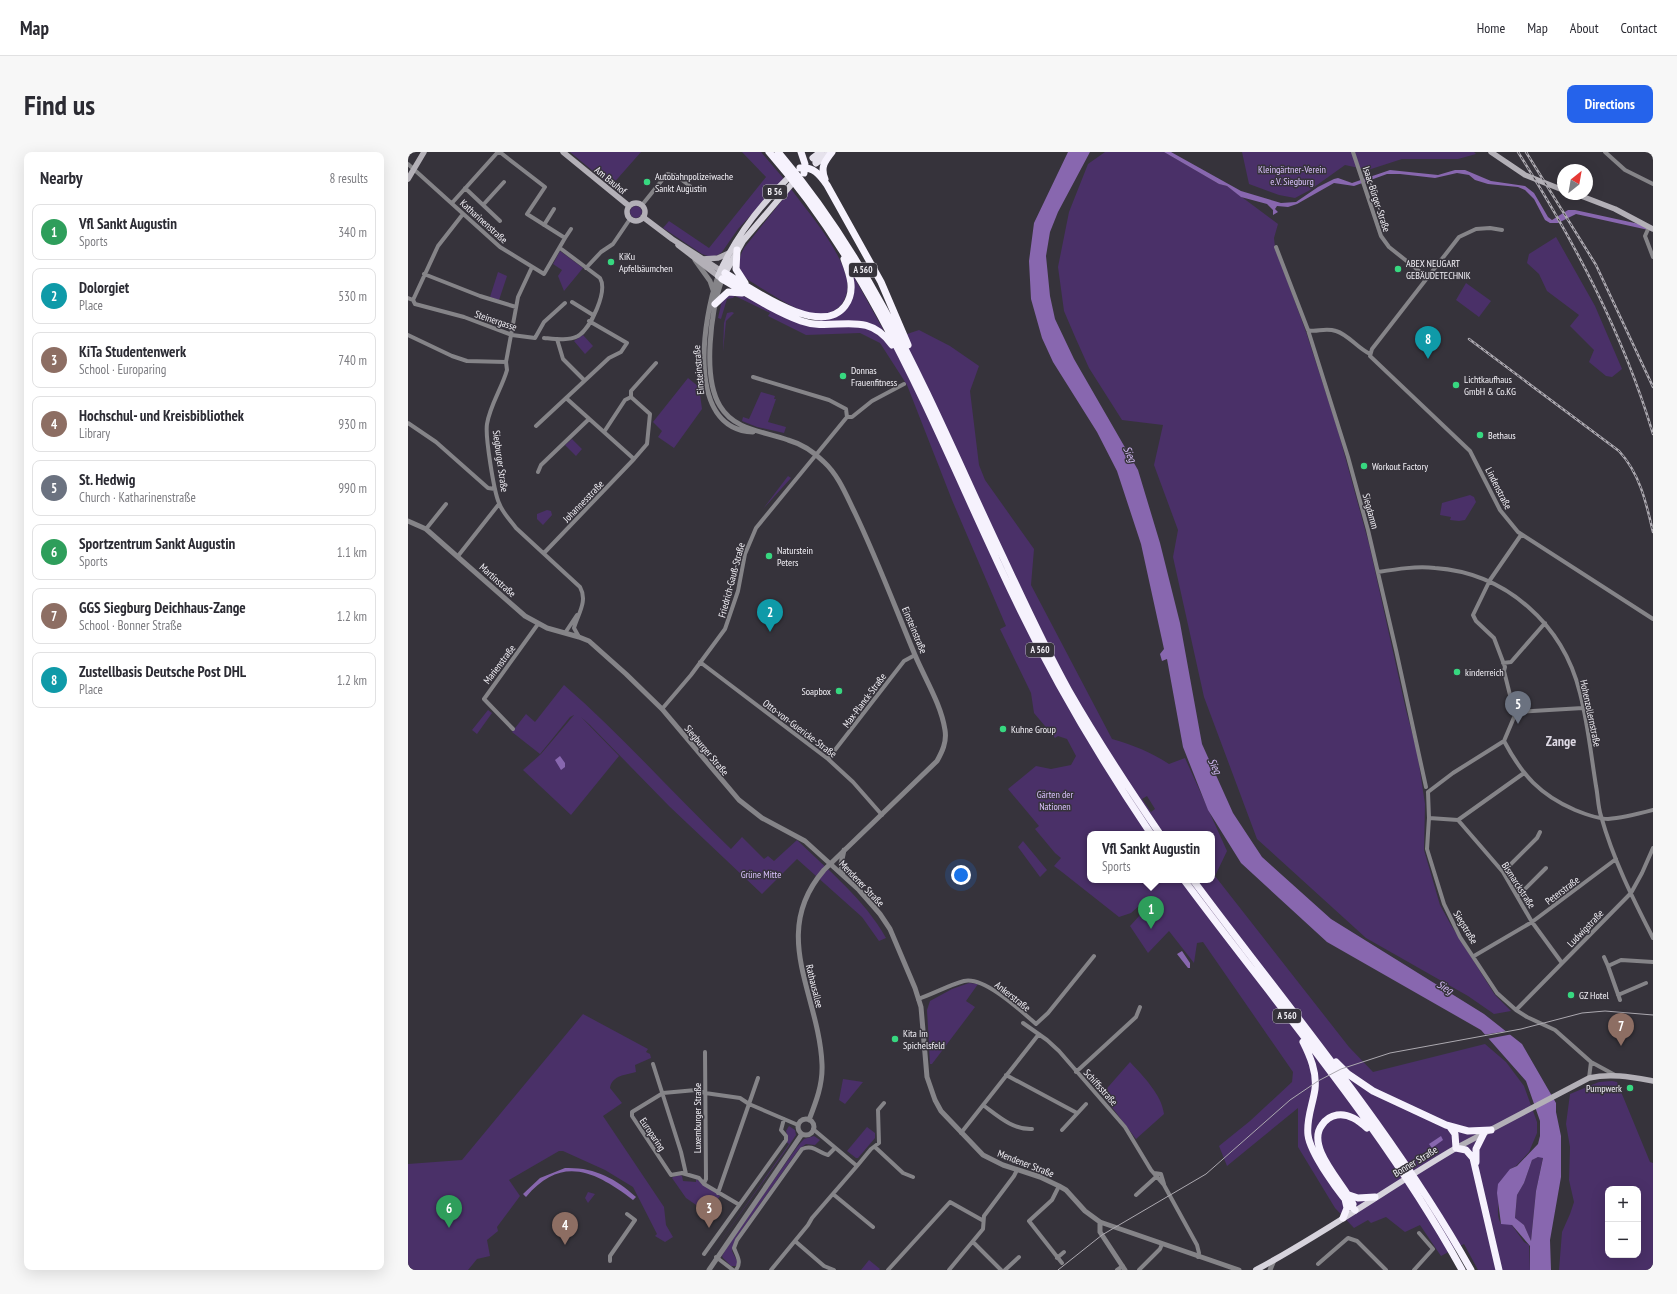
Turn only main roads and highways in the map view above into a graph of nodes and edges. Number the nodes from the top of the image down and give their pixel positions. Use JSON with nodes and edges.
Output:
{"nodes":[{"id":1,"x":424,"y":152,"type":"edge"},
{"id":2,"x":563,"y":152,"type":"edge"},
{"id":3,"x":770,"y":152,"type":"edge"},
{"id":4,"x":778,"y":152,"type":"edge"},
{"id":5,"x":802,"y":152,"type":"edge"},
{"id":6,"x":821,"y":152,"type":"edge"},
{"id":7,"x":831,"y":152,"type":"edge"},
{"id":8,"x":1491,"y":152,"type":"edge"},
{"id":9,"x":815,"y":160,"type":"junction"},
{"id":10,"x":784,"y":164,"type":"junction"},
{"id":11,"x":804,"y":168,"type":"junction"},
{"id":12,"x":408,"y":179,"type":"edge"},
{"id":13,"x":827,"y":184,"type":"junction"},
{"id":14,"x":1557,"y":188,"type":"edge"},
{"id":15,"x":804,"y":190,"type":"junction"},
{"id":16,"x":1592,"y":200,"type":"edge"},
{"id":17,"x":629,"y":206,"type":"junction"},
{"id":18,"x":643,"y":217,"type":"junction"},
{"id":19,"x":1651,"y":228,"type":"edge"},
{"id":20,"x":672,"y":239,"type":"junction"},
{"id":21,"x":836,"y":241,"type":"junction"},
{"id":22,"x":738,"y":250,"type":"junction"},
{"id":23,"x":729,"y":253,"type":"junction"},
{"id":24,"x":702,"y":258,"type":"junction"},
{"id":25,"x":721,"y":275,"type":"junction"},
{"id":26,"x":748,"y":286,"type":"junction"},
{"id":27,"x":757,"y":299,"type":"junction"},
{"id":28,"x":715,"y":304,"type":"road end"},
{"id":29,"x":907,"y":367,"type":"junction"},
{"id":30,"x":925,"y":388,"type":"junction"},
{"id":31,"x":1149,"y":831,"type":"edge"},
{"id":32,"x":1158,"y":831,"type":"edge"},
{"id":33,"x":1186,"y":883,"type":"edge"},
{"id":34,"x":1195,"y":883,"type":"edge"},
{"id":35,"x":1295,"y":1027,"type":"junction"},
{"id":36,"x":1318,"y":1043,"type":"junction"},
{"id":37,"x":1653,"y":1081,"type":"edge"},
{"id":38,"x":1446,"y":1124,"type":"junction"},
{"id":39,"x":1488,"y":1132,"type":"junction"},
{"id":40,"x":1456,"y":1148,"type":"junction"},
{"id":41,"x":1388,"y":1154,"type":"junction"},
{"id":42,"x":1477,"y":1170,"type":"junction"},
{"id":43,"x":1347,"y":1197,"type":"junction"},
{"id":44,"x":1375,"y":1197,"type":"junction"},
{"id":45,"x":1355,"y":1210,"type":"junction"},
{"id":46,"x":1343,"y":1218,"type":"junction"},
{"id":47,"x":1256,"y":1270,"type":"edge"},
{"id":48,"x":1462,"y":1270,"type":"edge"},
{"id":49,"x":1471,"y":1270,"type":"edge"},
{"id":50,"x":1499,"y":1270,"type":"edge"}],
"edges":[{"from":1,"to":12,"type":"main road"},
{"from":2,"to":17,"type":"main road","name":"Am Bauhof"},
{"from":3,"to":10,"type":"highway","number":"A 560"},
{"from":4,"to":10,"type":"highway","number":"A 560"},
{"from":5,"to":11,"type":"highway"},
{"from":6,"to":9,"type":"highway","number":"B 56"},
{"from":7,"to":9,"type":"highway","number":"B 56"},
{"from":7,"to":13,"type":"highway"},
{"from":8,"to":14,"type":"main road"},
{"from":9,"to":11,"type":"main road","number":"B 56"},
{"from":10,"to":15,"type":"highway","number":"A 560"},
{"from":11,"to":13,"type":"highway"},
{"from":11,"to":22,"type":"main road","number":"B 56"},
{"from":11,"to":23,"type":"main road","number":"B 56"},
{"from":13,"to":30,"type":"highway"},
{"from":15,"to":21,"type":"highway","number":"A 560"},
{"from":15,"to":30,"type":"highway","number":"A 560"},
{"from":16,"to":19,"type":"main road"},
{"from":17,"to":18,"type":"main road"},
{"from":17,"to":18,"type":"main road"},
{"from":18,"to":20,"type":"main road"},
{"from":20,"to":24,"type":"main road"},
{"from":20,"to":25,"type":"main road"},
{"from":21,"to":26,"type":"highway"},
{"from":21,"to":29,"type":"highway","number":"A 560"},
{"from":22,"to":25,"type":"main road","number":"B 56"},
{"from":22,"to":26,"type":"highway"},
{"from":23,"to":24,"type":"main road"},
{"from":23,"to":25,"type":"main road","number":"B 56"},
{"from":24,"to":25,"type":"main road"},
{"from":25,"to":26,"type":"highway"},
{"from":25,"to":27,"type":"highway"},
{"from":27,"to":28,"type":"highway"},
{"from":27,"to":29,"type":"highway"},
{"from":29,"to":31,"type":"highway","number":"A 560"},
{"from":30,"to":32,"type":"highway","number":"A 560"},
{"from":33,"to":35,"type":"highway","number":"A 560"},
{"from":34,"to":36,"type":"highway","number":"A 560"},
{"from":35,"to":41,"type":"highway","number":"A 560"},
{"from":35,"to":43,"type":"highway"},
{"from":36,"to":38,"type":"highway"},
{"from":36,"to":49,"type":"highway","number":"A 560"},
{"from":37,"to":39,"type":"main road","name":"Bonner Straße"},
{"from":38,"to":39,"type":"highway"},
{"from":38,"to":40,"type":"highway"},
{"from":39,"to":40,"type":"main road","name":"Bonner Straße"},
{"from":39,"to":42,"type":"highway"},
{"from":40,"to":42,"type":"highway"},
{"from":40,"to":44,"type":"main road","name":"Bonner Straße"},
{"from":41,"to":43,"type":"highway"},
{"from":41,"to":48,"type":"highway","number":"A 560"},
{"from":42,"to":50,"type":"highway"},
{"from":43,"to":44,"type":"highway"},
{"from":43,"to":45,"type":"highway"},
{"from":43,"to":46,"type":"highway"},
{"from":44,"to":45,"type":"main road","name":"Bonner Straße"},
{"from":45,"to":46,"type":"main road","name":"Bonner Straße"},
{"from":46,"to":47,"type":"main road","name":"Bonner Straße"}]}
